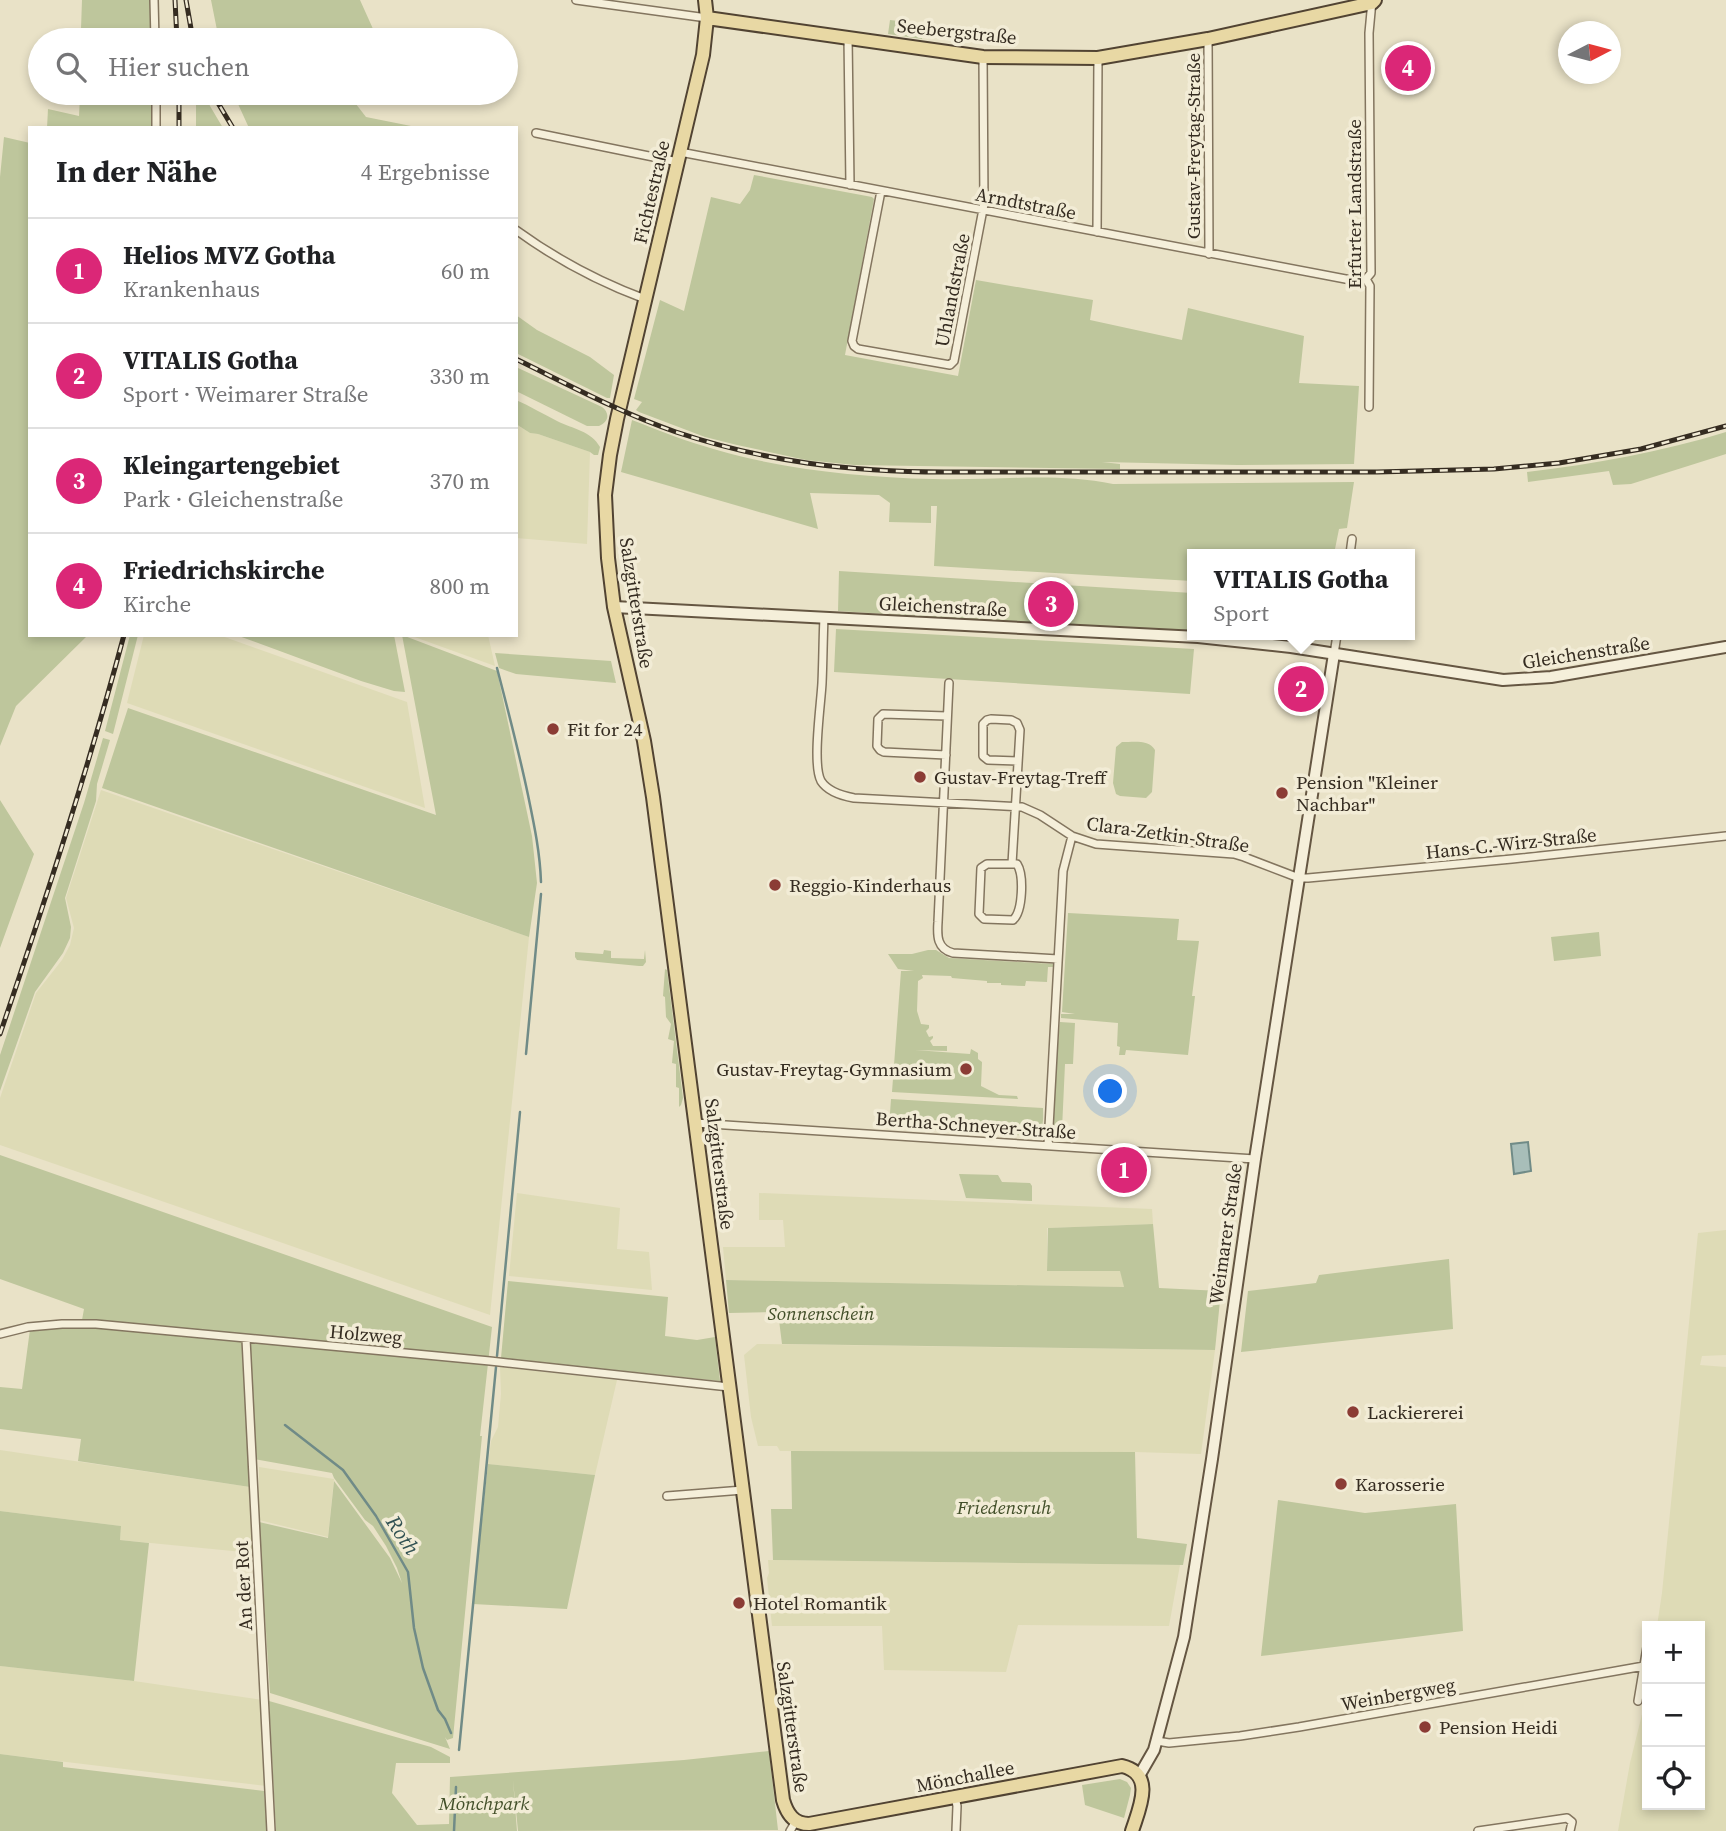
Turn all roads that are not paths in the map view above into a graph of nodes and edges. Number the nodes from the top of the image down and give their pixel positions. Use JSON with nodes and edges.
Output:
{"nodes":[{"id":1,"x":154,"y":0,"type":"edge"},
{"id":2,"x":576,"y":0,"type":"edge"},
{"id":3,"x":705,"y":0,"type":"edge"},
{"id":4,"x":1373,"y":1,"type":"edge"},
{"id":5,"x":707,"y":18,"type":"junction"},
{"id":6,"x":155,"y":28,"type":"edge"},
{"id":7,"x":848,"y":37,"type":"junction"},
{"id":8,"x":1208,"y":39,"type":"junction"},
{"id":9,"x":983,"y":57,"type":"junction"},
{"id":10,"x":1098,"y":58,"type":"junction"},
{"id":11,"x":156,"y":105,"type":"edge"},
{"id":12,"x":156,"y":126,"type":"edge"},
{"id":13,"x":536,"y":133,"type":"dead end"},
{"id":14,"x":679,"y":157,"type":"junction"},
{"id":15,"x":850,"y":185,"type":"junction"},
{"id":16,"x":881,"y":191,"type":"junction"},
{"id":17,"x":983,"y":211,"type":"junction"},
{"id":18,"x":518,"y":231,"type":"edge"},
{"id":19,"x":1097,"y":232,"type":"junction"},
{"id":20,"x":1209,"y":254,"type":"junction"},
{"id":21,"x":1366,"y":279,"type":"junction"},
{"id":22,"x":645,"y":299,"type":"junction"},
{"id":23,"x":627,"y":375,"type":"joint"},
{"id":24,"x":1369,"y":407,"type":"dead end"},
{"id":25,"x":1352,"y":539,"type":"dead end"},
{"id":26,"x":1351,"y":549,"type":"edge"},
{"id":27,"x":614,"y":607,"type":"junction"},
{"id":28,"x":824,"y":617,"type":"junction"},
{"id":29,"x":1187,"y":636,"type":"edge"},
{"id":30,"x":1234,"y":640,"type":"edge"},
{"id":31,"x":1336,"y":640,"type":"edge"},
{"id":32,"x":1726,"y":647,"type":"edge"},
{"id":33,"x":1334,"y":654,"type":"junction"},
{"id":34,"x":949,"y":682,"type":"dead end"},
{"id":35,"x":947,"y":716,"type":"junction"},
{"id":36,"x":946,"y":755,"type":"junction"},
{"id":37,"x":1018,"y":761,"type":"junction"},
{"id":38,"x":944,"y":803,"type":"junction"},
{"id":39,"x":1015,"y":806,"type":"junction"},
{"id":40,"x":1072,"y":836,"type":"junction"},
{"id":41,"x":1726,"y":836,"type":"edge"},
{"id":42,"x":1012,"y":864,"type":"junction"},
{"id":43,"x":1299,"y":878,"type":"junction"},
{"id":44,"x":1058,"y":959,"type":"junction"},
{"id":45,"x":695,"y":1123,"type":"junction"},
{"id":46,"x":1048,"y":1145,"type":"junction"},
{"id":47,"x":1255,"y":1159,"type":"junction"},
{"id":48,"x":0,"y":1334,"type":"edge"},
{"id":49,"x":246,"y":1339,"type":"junction"},
{"id":50,"x":729,"y":1387,"type":"junction"},
{"id":51,"x":743,"y":1490,"type":"junction"},
{"id":52,"x":667,"y":1496,"type":"dead end"},
{"id":53,"x":1642,"y":1666,"type":"edge"},
{"id":54,"x":1642,"y":1678,"type":"edge"},
{"id":55,"x":1638,"y":1702,"type":"dead end"},
{"id":56,"x":1157,"y":1741,"type":"junction"},
{"id":57,"x":1139,"y":1776,"type":"junction"},
{"id":58,"x":955,"y":1797,"type":"junction"},
{"id":59,"x":793,"y":1826,"type":"edge"},
{"id":60,"x":1495,"y":1830,"type":"edge"},
{"id":61,"x":271,"y":1831,"type":"edge"},
{"id":62,"x":956,"y":1831,"type":"edge"},
{"id":63,"x":1132,"y":1831,"type":"edge"},
{"id":64,"x":1478,"y":1831,"type":"edge"},
{"id":65,"x":1570,"y":1831,"type":"edge"}],
"edges":[{"from":1,"to":6,"type":"street"},
{"from":2,"to":5,"type":"street","name":"Seebergstraße"},
{"from":3,"to":5,"type":"main road","name":"Fichtestraße"},
{"from":4,"to":8,"type":"main road","name":"Seebergstraße"},
{"from":4,"to":21,"type":"street","name":"Erfurter Landstraße"},
{"from":5,"to":7,"type":"main road","name":"Seebergstraße"},
{"from":5,"to":14,"type":"main road","name":"Fichtestraße"},
{"from":7,"to":9,"type":"main road","name":"Seebergstraße"},
{"from":7,"to":15,"type":"street"},
{"from":8,"to":10,"type":"main road","name":"Seebergstraße"},
{"from":8,"to":20,"type":"street","name":"Gustav-Freytag-Straße"},
{"from":9,"to":10,"type":"main road","name":"Seebergstraße"},
{"from":9,"to":17,"type":"street","name":"Uhlandstraße"},
{"from":10,"to":19,"type":"street"},
{"from":11,"to":12,"type":"street"},
{"from":13,"to":14,"type":"street","name":"Arndtstraße"},
{"from":14,"to":15,"type":"street","name":"Arndtstraße"},
{"from":14,"to":22,"type":"main road","name":"Fichtestraße"},
{"from":15,"to":16,"type":"street","name":"Arndtstraße"},
{"from":16,"to":17,"type":"street","name":"Arndtstraße"},
{"from":16,"to":17,"type":"street","name":"Uhlandstraße"},
{"from":17,"to":19,"type":"street","name":"Arndtstraße"},
{"from":18,"to":22,"type":"street"},
{"from":19,"to":20,"type":"street","name":"Arndtstraße"},
{"from":20,"to":21,"type":"street","name":"Arndtstraße"},
{"from":21,"to":24,"type":"street","name":"Erfurter Landstraße"},
{"from":22,"to":23,"type":"main road","name":"Fichtestraße"},
{"from":23,"to":27,"type":"main road","name":"Salzgitterstraße"},
{"from":25,"to":26,"type":"street"},
{"from":27,"to":28,"type":"street","name":"Gleichenstraße"},
{"from":27,"to":45,"type":"main road","name":"Salzgitterstraße"},
{"from":28,"to":29,"type":"street","name":"Gleichenstraße"},
{"from":28,"to":38,"type":"street","name":"Clara-Zetkin-Straße"},
{"from":30,"to":33,"type":"street","name":"Gleichenstraße"},
{"from":31,"to":33,"type":"street","name":"Weimarer Straße"},
{"from":32,"to":33,"type":"street","name":"Gleichenstraße"},
{"from":33,"to":43,"type":"street","name":"Weimarer Straße"},
{"from":34,"to":35,"type":"street"},
{"from":35,"to":36,"type":"street"},
{"from":35,"to":36,"type":"street"},
{"from":36,"to":38,"type":"street"},
{"from":37,"to":37,"type":"street"},
{"from":37,"to":39,"type":"street"},
{"from":38,"to":39,"type":"street","name":"Clara-Zetkin-Straße"},
{"from":38,"to":44,"type":"street"},
{"from":39,"to":40,"type":"street","name":"Clara-Zetkin-Straße"},
{"from":39,"to":42,"type":"street"},
{"from":40,"to":43,"type":"street","name":"Clara-Zetkin-Straße"},
{"from":40,"to":44,"type":"street","name":"Clara-Zetkin-Straße"},
{"from":41,"to":43,"type":"street","name":"Hans-C.-Wirz-Straße"},
{"from":42,"to":42,"type":"street"},
{"from":43,"to":47,"type":"street","name":"Weimarer Straße"},
{"from":44,"to":46,"type":"street","name":"Clara-Zetkin-Straße"},
{"from":45,"to":46,"type":"street","name":"Bertha-Schneyer-Straße"},
{"from":45,"to":50,"type":"main road","name":"Salzgitterstraße"},
{"from":46,"to":47,"type":"street","name":"Bertha-Schneyer-Straße"},
{"from":47,"to":56,"type":"street","name":"Weimarer Straße"},
{"from":48,"to":49,"type":"street","name":"Holzweg"},
{"from":49,"to":50,"type":"street","name":"Holzweg"},
{"from":49,"to":61,"type":"street","name":"An der Rot"},
{"from":50,"to":51,"type":"main road","name":"Salzgitterstraße"},
{"from":51,"to":52,"type":"street"},
{"from":51,"to":59,"type":"main road","name":"Salzgitterstraße"},
{"from":53,"to":56,"type":"street","name":"Weinbergweg"},
{"from":54,"to":55,"type":"street"},
{"from":56,"to":57,"type":"street","name":"Weimarer Straße"},
{"from":57,"to":58,"type":"main road","name":"Mönchallee"},
{"from":57,"to":63,"type":"main road","name":"Weimarer Straße"},
{"from":58,"to":59,"type":"main road","name":"Mönchallee"},
{"from":58,"to":62,"type":"street"},
{"from":60,"to":64,"type":"street"},
{"from":60,"to":65,"type":"street"}]}
